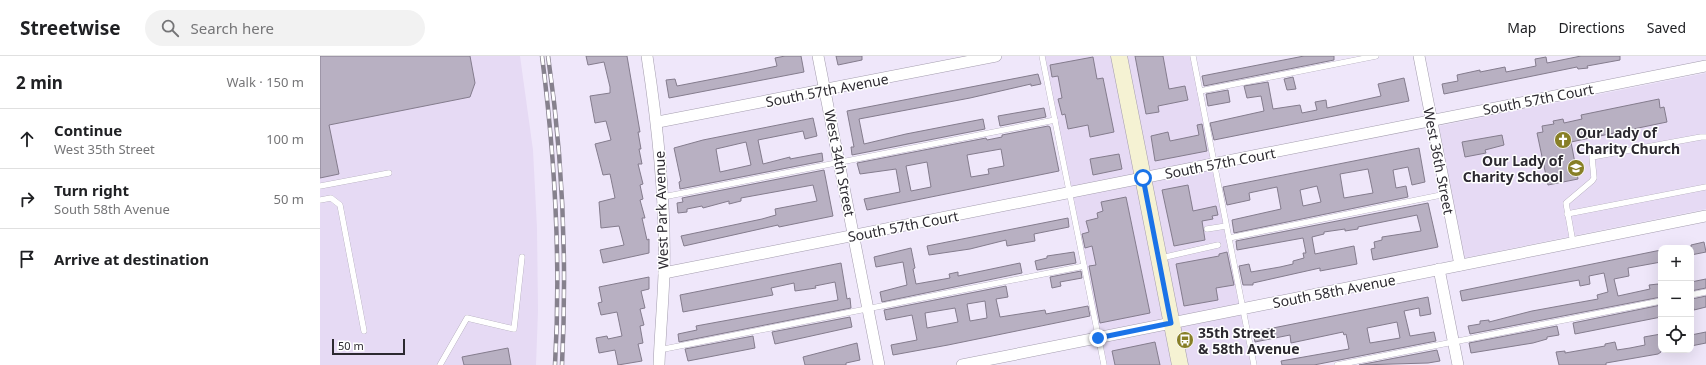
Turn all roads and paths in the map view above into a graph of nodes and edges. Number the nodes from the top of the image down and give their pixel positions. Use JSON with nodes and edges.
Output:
{"nodes":[{"id":1,"x":647,"y":56,"type":"edge"},
{"id":2,"x":818,"y":56,"type":"edge"},
{"id":3,"x":996,"y":56,"type":"edge"},
{"id":4,"x":1042,"y":56,"type":"edge"},
{"id":5,"x":1119,"y":56,"type":"edge"},
{"id":6,"x":1193,"y":56,"type":"edge"},
{"id":7,"x":1376,"y":56,"type":"edge"},
{"id":8,"x":1419,"y":56,"type":"edge"},
{"id":9,"x":1706,"y":66,"type":"edge"},
{"id":10,"x":825,"y":90,"type":"junction"},
{"id":11,"x":1200,"y":91,"type":"junction"},
{"id":12,"x":1055,"y":120,"type":"junction"},
{"id":13,"x":1432,"y":121,"type":"junction"},
{"id":14,"x":658,"y":122,"type":"junction"},
{"id":15,"x":1706,"y":137,"type":"edge"},
{"id":16,"x":840,"y":164,"type":"junction"},
{"id":17,"x":1214,"y":164,"type":"junction"},
{"id":18,"x":389,"y":173,"type":"dead end"},
{"id":19,"x":1143,"y":178,"type":"junction"},
{"id":20,"x":320,"y":186,"type":"edge"},
{"id":21,"x":1706,"y":187,"type":"edge"},
{"id":22,"x":1070,"y":193,"type":"junction"},
{"id":23,"x":1446,"y":194,"type":"junction"},
{"id":24,"x":663,"y":197,"type":"junction"},
{"id":25,"x":320,"y":200,"type":"edge"},
{"id":26,"x":1567,"y":214,"type":"junction"},
{"id":27,"x":1706,"y":216,"type":"edge"},
{"id":28,"x":1226,"y":226,"type":"junction"},
{"id":29,"x":1207,"y":229,"type":"dead end"},
{"id":30,"x":854,"y":236,"type":"junction"},
{"id":31,"x":1229,"y":238,"type":"junction"},
{"id":32,"x":1572,"y":243,"type":"junction"},
{"id":33,"x":1218,"y":245,"type":"dead end"},
{"id":34,"x":522,"y":257,"type":"dead end"},
{"id":35,"x":1159,"y":258,"type":"junction"},
{"id":36,"x":1460,"y":265,"type":"junction"},
{"id":37,"x":1084,"y":266,"type":"junction"},
{"id":38,"x":1439,"y":270,"type":"junction"},
{"id":39,"x":664,"y":274,"type":"junction"},
{"id":40,"x":1706,"y":292,"type":"edge"},
{"id":41,"x":1694,"y":294,"type":"edge"},
{"id":42,"x":1658,"y":302,"type":"edge"},
{"id":43,"x":868,"y":309,"type":"junction"},
{"id":44,"x":1243,"y":309,"type":"junction"},
{"id":45,"x":1171,"y":323,"type":"junction"},
{"id":46,"x":364,"y":331,"type":"dead end"},
{"id":47,"x":1098,"y":338,"type":"junction"},
{"id":48,"x":1453,"y":342,"type":"junction"},
{"id":49,"x":659,"y":350,"type":"junction"},
{"id":50,"x":440,"y":365,"type":"edge"},
{"id":51,"x":659,"y":365,"type":"edge"},
{"id":52,"x":879,"y":365,"type":"edge"},
{"id":53,"x":962,"y":365,"type":"edge"},
{"id":54,"x":1104,"y":365,"type":"edge"},
{"id":55,"x":1180,"y":365,"type":"edge"},
{"id":56,"x":1254,"y":365,"type":"edge"},
{"id":57,"x":1337,"y":365,"type":"edge"},
{"id":58,"x":1458,"y":365,"type":"edge"}],
"edges":[{"from":1,"to":14,"type":"street","name":"West Park Avenue"},
{"from":2,"to":10,"type":"street","name":"West 34th Street"},
{"from":3,"to":10,"type":"street","name":"South 57th Avenue"},
{"from":4,"to":12,"type":"lane"},
{"from":5,"to":19,"type":"street"},
{"from":6,"to":11,"type":"lane"},
{"from":7,"to":11,"type":"lane"},
{"from":8,"to":13,"type":"street","name":"West 36th Street"},
{"from":9,"to":13,"type":"street","name":"South 57th Court"},
{"from":10,"to":14,"type":"street","name":"South 57th Avenue"},
{"from":10,"to":16,"type":"street","name":"West 34th Street"},
{"from":11,"to":17,"type":"lane"},
{"from":12,"to":16,"type":"lane"},
{"from":12,"to":22,"type":"lane"},
{"from":13,"to":17,"type":"street","name":"South 57th Court"},
{"from":13,"to":23,"type":"street","name":"West 36th Street"},
{"from":14,"to":24,"type":"street","name":"West Park Avenue"},
{"from":15,"to":26,"type":"lane"},
{"from":16,"to":24,"type":"lane"},
{"from":16,"to":30,"type":"street","name":"West 34th Street"},
{"from":17,"to":19,"type":"street","name":"South 57th Court"},
{"from":17,"to":28,"type":"lane"},
{"from":18,"to":20,"type":"lane"},
{"from":19,"to":22,"type":"street","name":"South 57th Court"},
{"from":19,"to":35,"type":"street"},
{"from":21,"to":26,"type":"lane"},
{"from":22,"to":30,"type":"street","name":"South 57th Court"},
{"from":22,"to":37,"type":"lane"},
{"from":23,"to":31,"type":"lane"},
{"from":23,"to":36,"type":"street","name":"West 36th Street"},
{"from":24,"to":39,"type":"street","name":"West Park Avenue"},
{"from":25,"to":46,"type":"lane"},
{"from":26,"to":32,"type":"lane"},
{"from":27,"to":32,"type":"street","name":"South 58th Avenue"},
{"from":28,"to":29,"type":"lane"},
{"from":28,"to":31,"type":"lane"},
{"from":30,"to":39,"type":"street","name":"South 57th Court"},
{"from":30,"to":43,"type":"street","name":"West 34th Street"},
{"from":31,"to":44,"type":"lane"},
{"from":32,"to":36,"type":"street","name":"South 58th Avenue"},
{"from":33,"to":35,"type":"lane"},
{"from":34,"to":50,"type":"lane"},
{"from":35,"to":45,"type":"street"},
{"from":36,"to":38,"type":"street","name":"South 58th Avenue"},
{"from":37,"to":43,"type":"lane"},
{"from":37,"to":47,"type":"lane"},
{"from":38,"to":44,"type":"street","name":"South 58th Avenue"},
{"from":38,"to":48,"type":"street"},
{"from":39,"to":49,"type":"street","name":"West Park Avenue"},
{"from":40,"to":41,"type":"lane"},
{"from":42,"to":48,"type":"lane"},
{"from":43,"to":49,"type":"lane"},
{"from":43,"to":52,"type":"street","name":"West 34th Street"},
{"from":44,"to":45,"type":"street","name":"South 58th Avenue"},
{"from":44,"to":56,"type":"lane"},
{"from":45,"to":47,"type":"street","name":"South 58th Avenue"},
{"from":45,"to":55,"type":"street"},
{"from":47,"to":53,"type":"street","name":"South 58th Avenue"},
{"from":47,"to":54,"type":"lane"},
{"from":48,"to":57,"type":"lane"},
{"from":48,"to":58,"type":"street"},
{"from":49,"to":51,"type":"street","name":"West Park Avenue"}]}
